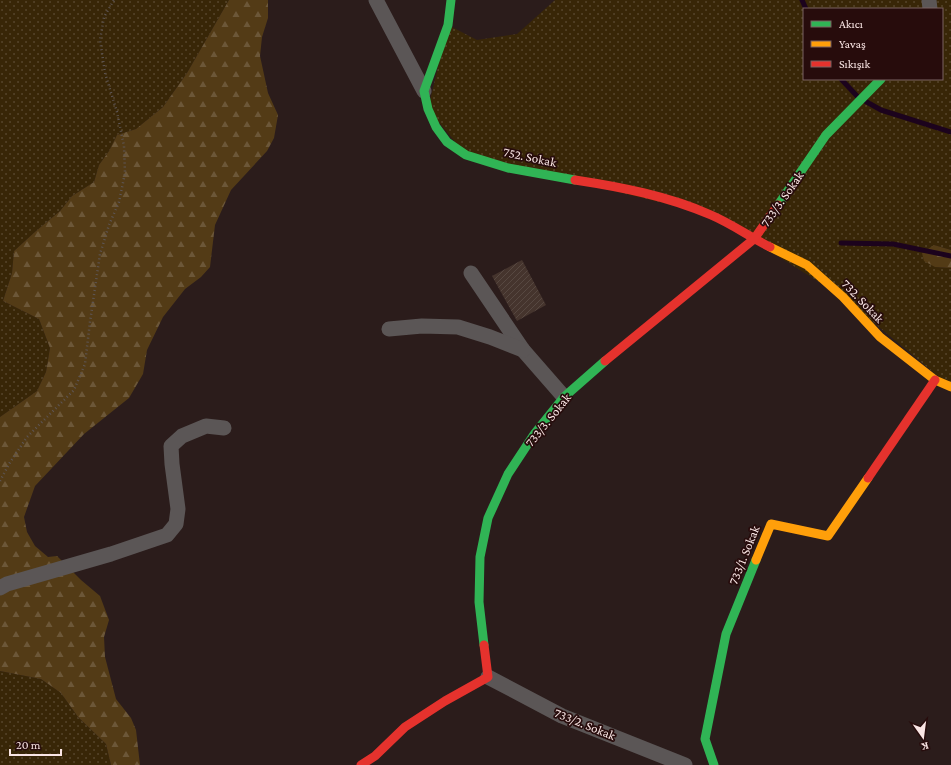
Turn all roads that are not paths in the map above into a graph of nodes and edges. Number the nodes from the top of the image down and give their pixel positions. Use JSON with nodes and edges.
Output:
{"nodes":[{"id":1,"x":376,"y":0,"type":"edge"},
{"id":2,"x":451,"y":0,"type":"edge"},
{"id":3,"x":880,"y":80,"type":"edge"},
{"id":4,"x":424,"y":91,"type":"junction"},
{"id":5,"x":754,"y":239,"type":"junction"},
{"id":6,"x":471,"y":273,"type":"dead end"},
{"id":7,"x":388,"y":329,"type":"dead end"},
{"id":8,"x":523,"y":350,"type":"junction"},
{"id":9,"x":935,"y":380,"type":"junction"},
{"id":10,"x":951,"y":387,"type":"edge"},
{"id":11,"x":564,"y":397,"type":"junction"},
{"id":12,"x":224,"y":428,"type":"dead end"},
{"id":13,"x":0,"y":588,"type":"edge"},
{"id":14,"x":488,"y":677,"type":"junction"},
{"id":15,"x":360,"y":765,"type":"edge"},
{"id":16,"x":685,"y":765,"type":"edge"},
{"id":17,"x":714,"y":765,"type":"edge"}],
"edges":[{"from":1,"to":4,"type":"street"},
{"from":2,"to":4,"type":"street"},
{"from":3,"to":5,"type":"street","name":"733/3. Sokak"},
{"from":4,"to":5,"type":"street","name":"752. Sokak"},
{"from":5,"to":9,"type":"street","name":"732. Sokak"},
{"from":5,"to":11,"type":"street","name":"733/3. Sokak"},
{"from":6,"to":8,"type":"street"},
{"from":7,"to":8,"type":"street"},
{"from":8,"to":11,"type":"street"},
{"from":9,"to":10,"type":"street","name":"732. Sokak"},
{"from":9,"to":17,"type":"street","name":"733/1. Sokak"},
{"from":11,"to":14,"type":"street","name":"733/3. Sokak"},
{"from":12,"to":13,"type":"street"},
{"from":14,"to":15,"type":"street"},
{"from":14,"to":16,"type":"street","name":"733/2. Sokak"}]}
